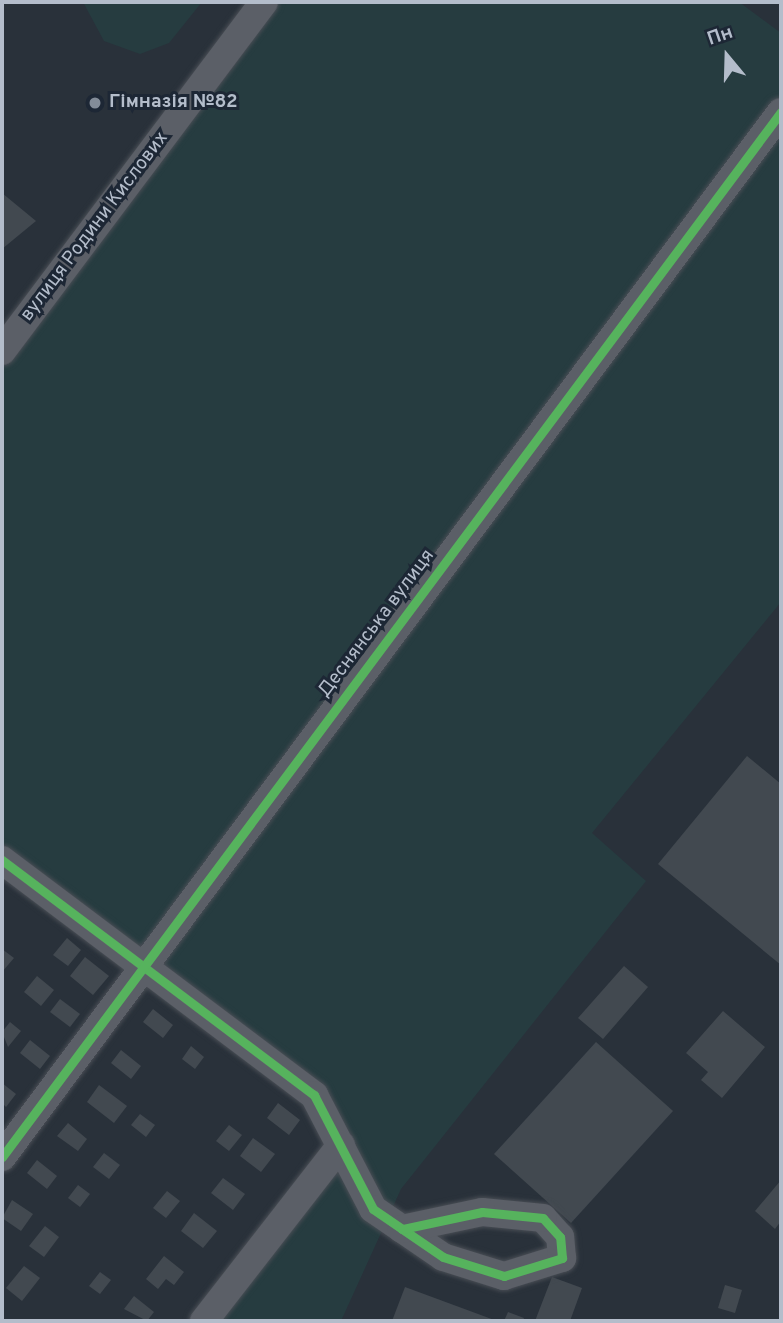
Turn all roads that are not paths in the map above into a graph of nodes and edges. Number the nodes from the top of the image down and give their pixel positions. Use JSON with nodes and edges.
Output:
{"nodes":[{"id":1,"x":264,"y":2,"type":"edge"},
{"id":2,"x":781,"y":112,"type":"edge"},
{"id":3,"x":2,"y":351,"type":"edge"},
{"id":4,"x":2,"y":860,"type":"edge"},
{"id":5,"x":143,"y":967,"type":"junction"},
{"id":6,"x":341,"y":1145,"type":"junction"},
{"id":7,"x":2,"y":1157,"type":"edge"},
{"id":8,"x":402,"y":1229,"type":"junction"},
{"id":9,"x":204,"y":1321,"type":"edge"}],
"edges":[{"from":1,"to":3,"type":"street","name":"вулиця Родини Кислових"},
{"from":2,"to":5,"type":"street","name":"Деснянська вулиця"},
{"from":4,"to":5,"type":"street"},
{"from":5,"to":6,"type":"street"},
{"from":5,"to":7,"type":"street","name":"Деснянська вулиця"},
{"from":6,"to":8,"type":"street"},
{"from":6,"to":9,"type":"street"},
{"from":8,"to":8,"type":"street"}]}
